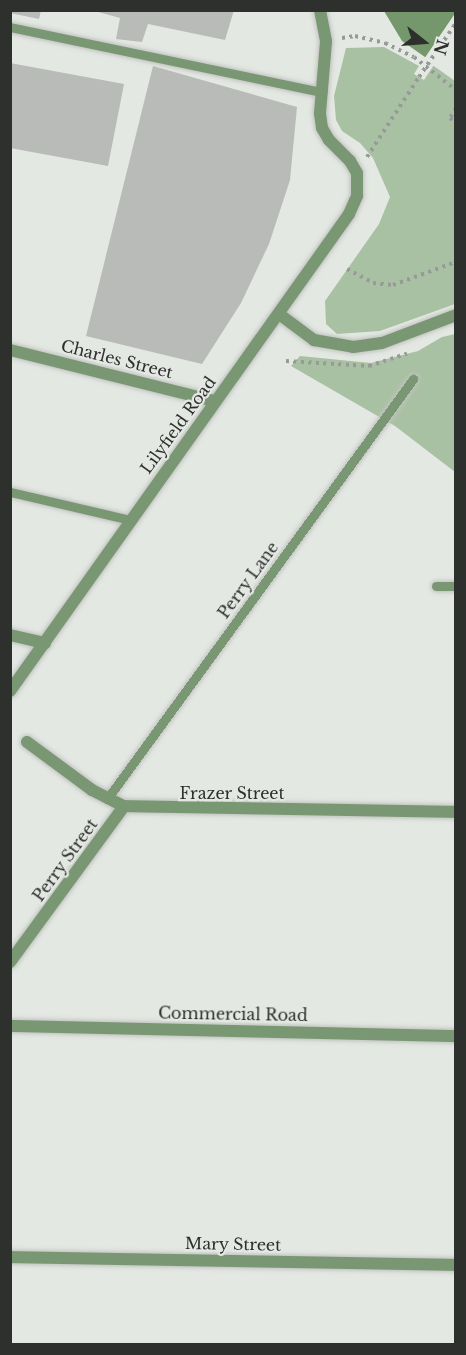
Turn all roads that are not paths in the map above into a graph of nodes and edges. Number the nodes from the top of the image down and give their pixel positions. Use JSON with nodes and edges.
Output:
{"nodes":[{"id":1,"x":321,"y":10,"type":"edge"},
{"id":2,"x":10,"y":27,"type":"edge"},
{"id":3,"x":322,"y":92,"type":"junction"},
{"id":4,"x":279,"y":314,"type":"junction"},
{"id":5,"x":456,"y":315,"type":"edge"},
{"id":6,"x":10,"y":350,"type":"edge"},
{"id":7,"x":413,"y":379,"type":"road end"},
{"id":8,"x":215,"y":401,"type":"junction"},
{"id":9,"x":10,"y":492,"type":"edge"},
{"id":10,"x":130,"y":520,"type":"junction"},
{"id":11,"x":436,"y":586,"type":"dead end"},
{"id":12,"x":456,"y":586,"type":"edge"},
{"id":13,"x":10,"y":635,"type":"edge"},
{"id":14,"x":45,"y":643,"type":"junction"},
{"id":15,"x":10,"y":691,"type":"edge"},
{"id":16,"x":27,"y":742,"type":"dead end"},
{"id":17,"x":107,"y":799,"type":"junction"},
{"id":18,"x":124,"y":806,"type":"junction"},
{"id":19,"x":456,"y":812,"type":"edge"},
{"id":20,"x":10,"y":962,"type":"edge"},
{"id":21,"x":10,"y":1026,"type":"edge"},
{"id":22,"x":456,"y":1036,"type":"edge"},
{"id":23,"x":10,"y":1257,"type":"edge"},
{"id":24,"x":456,"y":1265,"type":"edge"}],
"edges":[{"from":1,"to":3,"type":"street"},
{"from":2,"to":3,"type":"lane"},
{"from":3,"to":4,"type":"street","name":"Lilyfield Road"},
{"from":4,"to":5,"type":"street"},
{"from":4,"to":8,"type":"street","name":"Lilyfield Road"},
{"from":6,"to":8,"type":"street","name":"Charles Street"},
{"from":7,"to":17,"type":"lane","name":"Perry Lane"},
{"from":8,"to":10,"type":"street","name":"Lilyfield Road"},
{"from":9,"to":10,"type":"lane"},
{"from":10,"to":14,"type":"street","name":"Lilyfield Road"},
{"from":11,"to":12,"type":"lane"},
{"from":13,"to":14,"type":"street"},
{"from":14,"to":15,"type":"street","name":"Lilyfield Road"},
{"from":16,"to":17,"type":"street","name":"Frazer Street"},
{"from":17,"to":18,"type":"street","name":"Frazer Street"},
{"from":18,"to":19,"type":"street","name":"Frazer Street"},
{"from":18,"to":20,"type":"street","name":"Perry Street"},
{"from":21,"to":22,"type":"street","name":"Commercial Road"},
{"from":23,"to":24,"type":"street","name":"Mary Street"}]}
